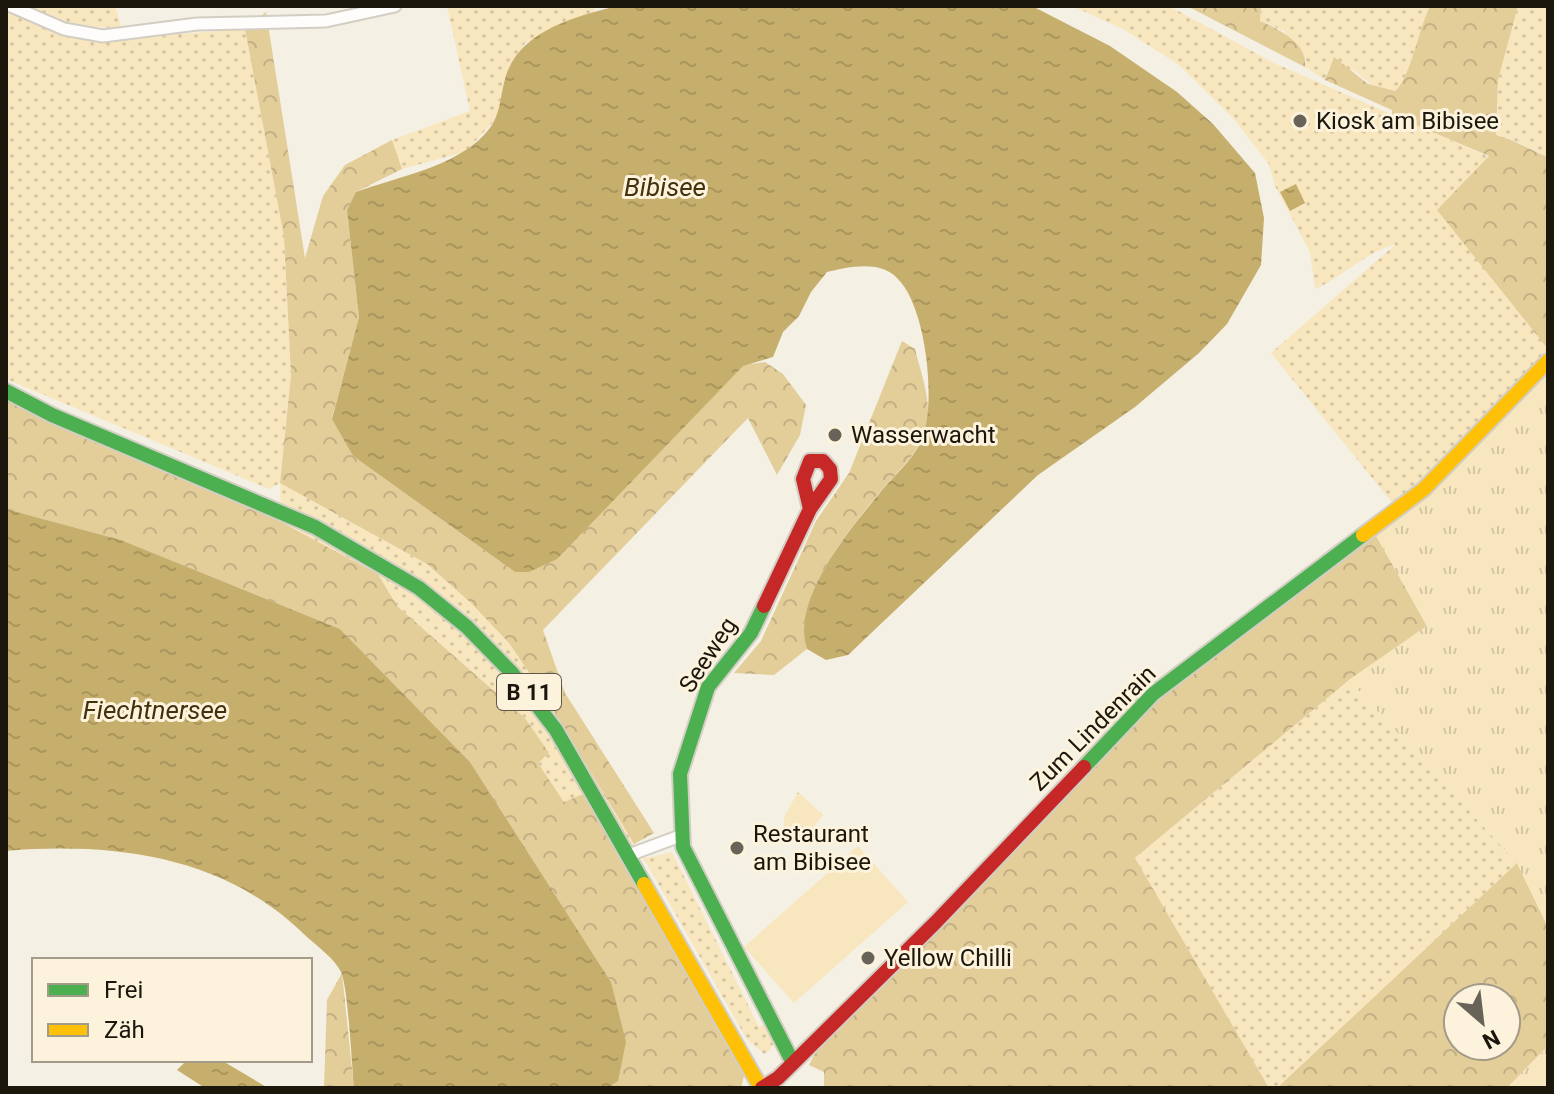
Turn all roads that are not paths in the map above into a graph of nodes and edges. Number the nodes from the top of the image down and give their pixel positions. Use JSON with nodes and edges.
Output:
{"nodes":[{"id":1,"x":11,"y":6,"type":"edge"},
{"id":2,"x":395,"y":6,"type":"edge"},
{"id":3,"x":1548,"y":361,"type":"edge"},
{"id":4,"x":6,"y":391,"type":"edge"},
{"id":5,"x":810,"y":509,"type":"dead end"},
{"id":6,"x":680,"y":836,"type":"junction"},
{"id":7,"x":629,"y":855,"type":"junction"},
{"id":8,"x":793,"y":1063,"type":"junction"},
{"id":9,"x":762,"y":1088,"type":"edge"}],
"edges":[{"from":1,"to":2,"type":"street"},
{"from":3,"to":8,"type":"street","name":"Zum Lindenrain"},
{"from":4,"to":7,"type":"street","number":"B 11"},
{"from":5,"to":6,"type":"street","name":"Seeweg"},
{"from":6,"to":7,"type":"street"},
{"from":6,"to":8,"type":"street","name":"Seeweg"},
{"from":7,"to":9,"type":"street","number":"B 11"},
{"from":8,"to":9,"type":"street","name":"Zum Lindenrain"}]}
